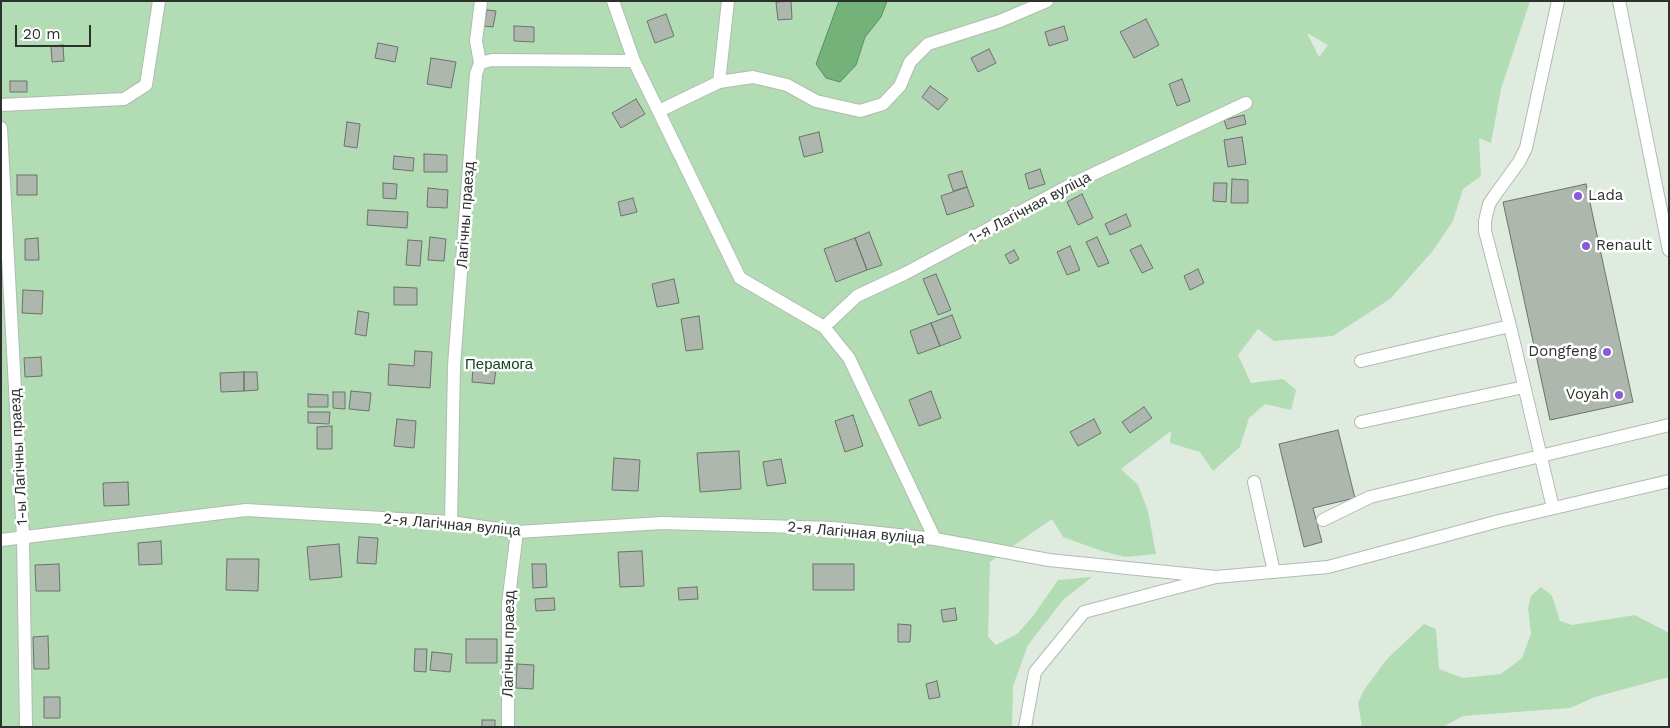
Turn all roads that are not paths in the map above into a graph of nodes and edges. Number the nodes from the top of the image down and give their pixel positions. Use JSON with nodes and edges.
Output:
{"nodes":[{"id":1,"x":159,"y":1,"type":"edge"},
{"id":2,"x":481,"y":1,"type":"edge"},
{"id":3,"x":613,"y":1,"type":"edge"},
{"id":4,"x":728,"y":1,"type":"edge"},
{"id":5,"x":1048,"y":1,"type":"edge"},
{"id":6,"x":1558,"y":1,"type":"edge"},
{"id":7,"x":1618,"y":1,"type":"edge"},
{"id":8,"x":634,"y":61,"type":"junction"},
{"id":9,"x":480,"y":63,"type":"junction"},
{"id":10,"x":719,"y":82,"type":"junction"},
{"id":11,"x":1246,"y":103,"type":"dead end"},
{"id":12,"x":1,"y":105,"type":"edge"},
{"id":13,"x":659,"y":111,"type":"junction"},
{"id":14,"x":1,"y":128,"type":"edge"},
{"id":15,"x":1669,"y":250,"type":"edge"},
{"id":16,"x":1510,"y":326,"type":"junction"},
{"id":17,"x":824,"y":327,"type":"junction"},
{"id":18,"x":1360,"y":362,"type":"dead end"},
{"id":19,"x":1524,"y":387,"type":"junction"},
{"id":20,"x":1361,"y":422,"type":"dead end"},
{"id":21,"x":1669,"y":425,"type":"edge"},
{"id":22,"x":1541,"y":457,"type":"junction"},
{"id":23,"x":1669,"y":481,"type":"edge"},
{"id":24,"x":1254,"y":482,"type":"dead end"},
{"id":25,"x":1553,"y":508,"type":"junction"},
{"id":26,"x":1323,"y":520,"type":"dead end"},
{"id":27,"x":451,"y":522,"type":"junction"},
{"id":28,"x":517,"y":532,"type":"junction"},
{"id":29,"x":23,"y":537,"type":"junction"},
{"id":30,"x":935,"y":539,"type":"junction"},
{"id":31,"x":1,"y":540,"type":"edge"},
{"id":32,"x":1274,"y":572,"type":"junction"},
{"id":33,"x":1216,"y":577,"type":"junction"},
{"id":34,"x":26,"y":727,"type":"edge"},
{"id":35,"x":508,"y":727,"type":"edge"},
{"id":36,"x":1025,"y":727,"type":"edge"}],
"edges":[{"from":1,"to":12,"type":"lane"},
{"from":2,"to":9,"type":"lane"},
{"from":3,"to":8,"type":"lane"},
{"from":4,"to":10,"type":"lane"},
{"from":5,"to":10,"type":"lane"},
{"from":6,"to":16,"type":"lane"},
{"from":7,"to":15,"type":"lane"},
{"from":8,"to":9,"type":"lane"},
{"from":8,"to":13,"type":"lane"},
{"from":9,"to":27,"type":"lane","name":"Лагічны праезд"},
{"from":10,"to":13,"type":"lane"},
{"from":11,"to":17,"type":"lane","name":"1-я Лагічная вуліца"},
{"from":13,"to":17,"type":"lane"},
{"from":14,"to":29,"type":"lane","name":"1-ы Лагічны праезд"},
{"from":16,"to":18,"type":"lane"},
{"from":16,"to":19,"type":"lane"},
{"from":17,"to":30,"type":"lane"},
{"from":19,"to":20,"type":"lane"},
{"from":19,"to":22,"type":"lane"},
{"from":21,"to":22,"type":"lane"},
{"from":22,"to":25,"type":"lane"},
{"from":22,"to":26,"type":"lane"},
{"from":23,"to":25,"type":"lane"},
{"from":24,"to":32,"type":"lane"},
{"from":25,"to":32,"type":"lane"},
{"from":27,"to":28,"type":"lane","name":"2-я Лагічная вуліца"},
{"from":27,"to":29,"type":"lane","name":"2-я Лагічная вуліца"},
{"from":28,"to":30,"type":"lane","name":"2-я Лагічная вуліца"},
{"from":28,"to":35,"type":"lane","name":"Лагічны праезд"},
{"from":29,"to":31,"type":"lane","name":"2-я Лагічная вуліца"},
{"from":29,"to":34,"type":"lane","name":"1-ы Лагічны праезд"},
{"from":30,"to":33,"type":"lane","name":"2-я Лагічная вуліца"},
{"from":32,"to":33,"type":"lane"},
{"from":33,"to":36,"type":"lane"}]}
